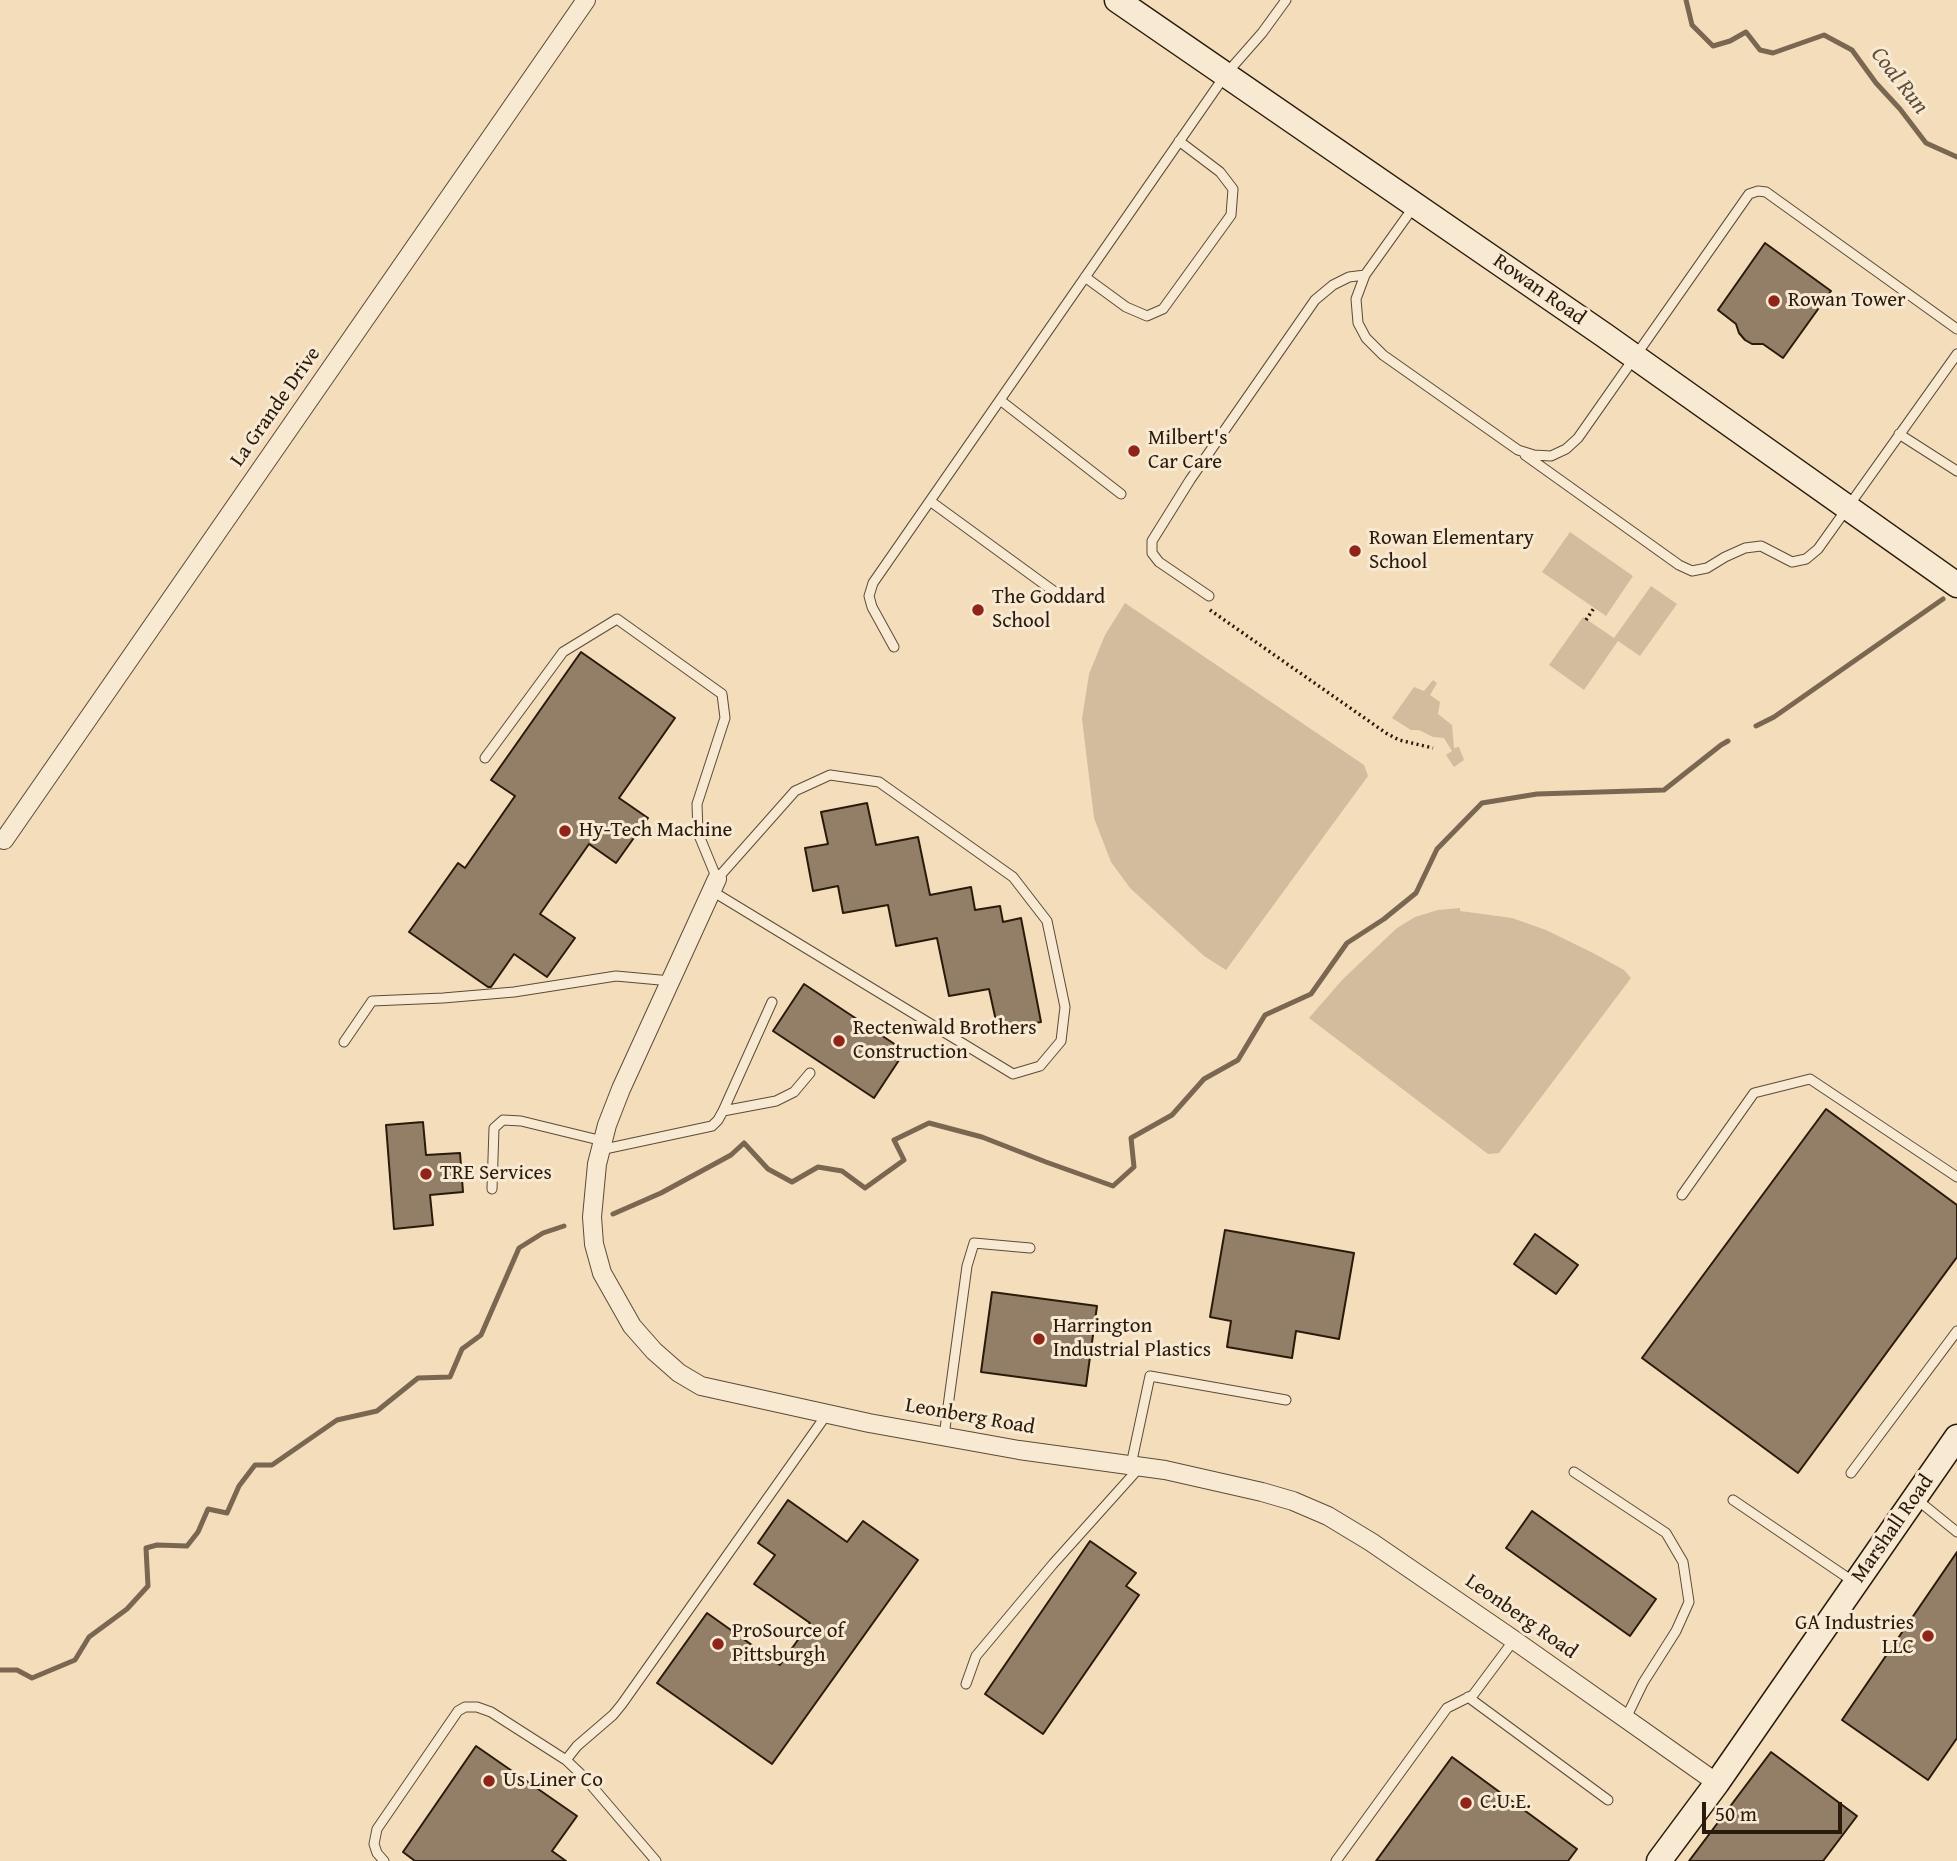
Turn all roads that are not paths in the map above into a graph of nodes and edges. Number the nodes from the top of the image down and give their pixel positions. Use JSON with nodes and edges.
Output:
{"nodes":[{"id":1,"x":586,"y":0,"type":"edge"},
{"id":2,"x":1117,"y":0,"type":"edge"},
{"id":3,"x":1286,"y":0,"type":"edge"},
{"id":4,"x":1226,"y":74,"type":"junction"},
{"id":5,"x":1179,"y":141,"type":"junction"},
{"id":6,"x":1416,"y":204,"type":"junction"},
{"id":7,"x":1365,"y":275,"type":"junction"},
{"id":8,"x":1085,"y":277,"type":"junction"},
{"id":9,"x":1957,"y":329,"type":"edge"},
{"id":10,"x":1957,"y":354,"type":"edge"},
{"id":11,"x":1635,"y":357,"type":"junction"},
{"id":12,"x":1000,"y":400,"type":"junction"},
{"id":13,"x":1899,"y":434,"type":"junction"},
{"id":14,"x":1518,"y":450,"type":"junction"},
{"id":15,"x":1957,"y":471,"type":"edge"},
{"id":16,"x":1121,"y":494,"type":"dead end"},
{"id":17,"x":930,"y":501,"type":"junction"},
{"id":18,"x":1848,"y":507,"type":"junction"},
{"id":19,"x":1957,"y":585,"type":"edge"},
{"id":20,"x":1059,"y":594,"type":"dead end"},
{"id":21,"x":1209,"y":596,"type":"dead end"},
{"id":22,"x":894,"y":647,"type":"dead end"},
{"id":23,"x":485,"y":758,"type":"dead end"},
{"id":24,"x":4,"y":840,"type":"dead end"},
{"id":25,"x":715,"y":885,"type":"junction"},
{"id":26,"x":671,"y":981,"type":"junction"},
{"id":27,"x":772,"y":1002,"type":"dead end"},
{"id":28,"x":344,"y":1042,"type":"dead end"},
{"id":29,"x":810,"y":1073,"type":"dead end"},
{"id":30,"x":723,"y":1111,"type":"junction"},
{"id":31,"x":602,"y":1145,"type":"junction"},
{"id":32,"x":1957,"y":1177,"type":"edge"},
{"id":33,"x":492,"y":1189,"type":"dead end"},
{"id":34,"x":1682,"y":1195,"type":"dead end"},
{"id":35,"x":1030,"y":1248,"type":"dead end"},
{"id":36,"x":1957,"y":1331,"type":"edge"},
{"id":37,"x":1286,"y":1400,"type":"dead end"},
{"id":38,"x":827,"y":1414,"type":"junction"},
{"id":39,"x":944,"y":1436,"type":"junction"},
{"id":40,"x":1957,"y":1437,"type":"edge"},
{"id":41,"x":1135,"y":1466,"type":"junction"},
{"id":42,"x":1574,"y":1472,"type":"dead end"},
{"id":43,"x":1851,"y":1473,"type":"dead end"},
{"id":44,"x":1914,"y":1497,"type":"junction"},
{"id":45,"x":1733,"y":1500,"type":"dead end"},
{"id":46,"x":1957,"y":1532,"type":"edge"},
{"id":47,"x":1855,"y":1583,"type":"junction"},
{"id":48,"x":1514,"y":1640,"type":"junction"},
{"id":49,"x":966,"y":1684,"type":"dead end"},
{"id":50,"x":1468,"y":1697,"type":"junction"},
{"id":51,"x":1626,"y":1718,"type":"junction"},
{"id":52,"x":566,"y":1760,"type":"junction"},
{"id":53,"x":1717,"y":1783,"type":"junction"},
{"id":54,"x":1608,"y":1800,"type":"dead end"},
{"id":55,"x":384,"y":1861,"type":"edge"},
{"id":56,"x":656,"y":1861,"type":"edge"},
{"id":57,"x":1336,"y":1861,"type":"edge"},
{"id":58,"x":1659,"y":1861,"type":"edge"}],
"edges":[{"from":1,"to":24,"type":"street","name":"La Grande Drive"},
{"from":2,"to":4,"type":"street","name":"Rowan Road"},
{"from":3,"to":4,"type":"lane"},
{"from":4,"to":5,"type":"lane"},
{"from":4,"to":6,"type":"street","name":"Rowan Road"},
{"from":5,"to":8,"type":"lane"},
{"from":5,"to":8,"type":"lane"},
{"from":6,"to":7,"type":"lane"},
{"from":6,"to":11,"type":"street","name":"Rowan Road"},
{"from":7,"to":14,"type":"lane"},
{"from":7,"to":21,"type":"lane"},
{"from":8,"to":12,"type":"lane"},
{"from":9,"to":11,"type":"lane"},
{"from":10,"to":13,"type":"lane"},
{"from":11,"to":14,"type":"lane"},
{"from":11,"to":18,"type":"street","name":"Rowan Road"},
{"from":12,"to":16,"type":"lane"},
{"from":12,"to":17,"type":"lane"},
{"from":13,"to":15,"type":"lane"},
{"from":13,"to":18,"type":"lane"},
{"from":14,"to":18,"type":"lane"},
{"from":17,"to":20,"type":"lane"},
{"from":17,"to":22,"type":"lane"},
{"from":18,"to":19,"type":"street","name":"Rowan Road"},
{"from":23,"to":25,"type":"lane"},
{"from":25,"to":25,"type":"lane"},
{"from":25,"to":26,"type":"street","name":"Leonberg Road"},
{"from":26,"to":28,"type":"lane"},
{"from":26,"to":31,"type":"street","name":"Leonberg Road"},
{"from":27,"to":30,"type":"lane"},
{"from":29,"to":30,"type":"lane"},
{"from":30,"to":31,"type":"lane"},
{"from":31,"to":33,"type":"lane"},
{"from":31,"to":38,"type":"street","name":"Leonberg Road"},
{"from":32,"to":34,"type":"lane"},
{"from":35,"to":39,"type":"lane"},
{"from":36,"to":43,"type":"lane"},
{"from":37,"to":41,"type":"lane"},
{"from":38,"to":39,"type":"street","name":"Leonberg Road"},
{"from":38,"to":52,"type":"lane"},
{"from":39,"to":41,"type":"street","name":"Leonberg Road"},
{"from":40,"to":44,"type":"street","name":"Marshall Road"},
{"from":41,"to":48,"type":"street","name":"Leonberg Road"},
{"from":41,"to":49,"type":"lane"},
{"from":42,"to":51,"type":"lane"},
{"from":44,"to":46,"type":"lane"},
{"from":44,"to":47,"type":"street","name":"Marshall Road"},
{"from":45,"to":47,"type":"lane"},
{"from":47,"to":53,"type":"street","name":"Marshall Road"},
{"from":48,"to":50,"type":"lane"},
{"from":48,"to":51,"type":"street","name":"Leonberg Road"},
{"from":50,"to":54,"type":"lane"},
{"from":50,"to":57,"type":"lane"},
{"from":51,"to":53,"type":"street","name":"Leonberg Road"},
{"from":52,"to":55,"type":"lane"},
{"from":52,"to":56,"type":"lane"},
{"from":53,"to":58,"type":"street","name":"Marshall Road"}]}
